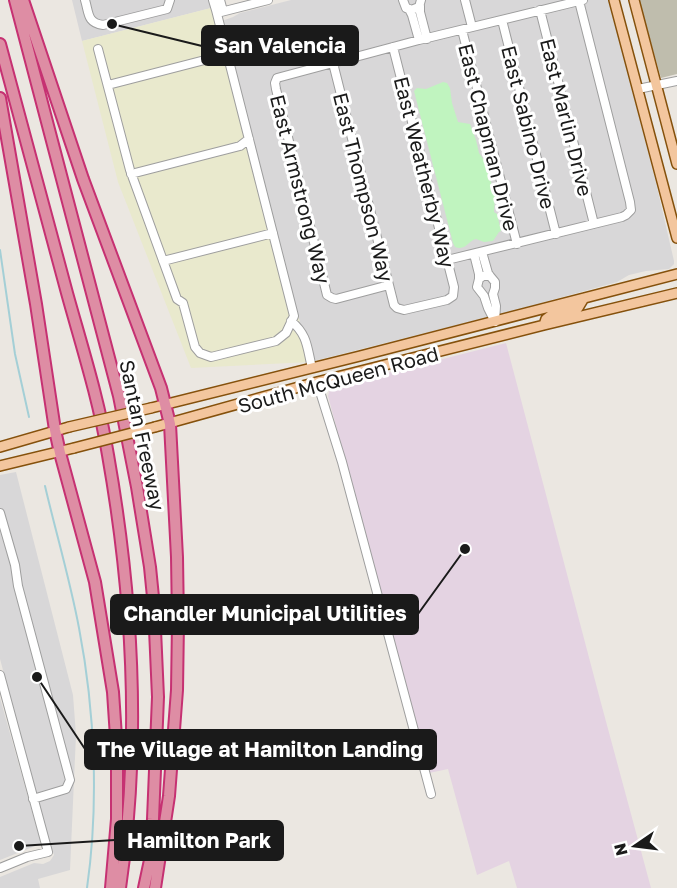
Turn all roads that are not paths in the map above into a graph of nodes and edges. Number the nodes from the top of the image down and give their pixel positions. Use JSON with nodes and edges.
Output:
{"nodes":[{"id":1,"x":15,"y":0,"type":"edge"},
{"id":2,"x":23,"y":0,"type":"edge"},
{"id":3,"x":86,"y":0,"type":"edge"},
{"id":4,"x":170,"y":0,"type":"edge"},
{"id":5,"x":213,"y":0,"type":"edge"},
{"id":6,"x":220,"y":0,"type":"edge"},
{"id":7,"x":268,"y":0,"type":"edge"},
{"id":8,"x":404,"y":0,"type":"edge"},
{"id":9,"x":465,"y":0,"type":"edge"},
{"id":10,"x":581,"y":0,"type":"edge"},
{"id":11,"x":614,"y":0,"type":"edge"},
{"id":12,"x":634,"y":0,"type":"edge"},
{"id":13,"x":421,"y":3,"type":"edge"},
{"id":14,"x":409,"y":9,"type":"junction"},
{"id":15,"x":540,"y":10,"type":"junction"},
{"id":16,"x":220,"y":11,"type":"junction"},
{"id":17,"x":502,"y":20,"type":"junction"},
{"id":18,"x":472,"y":27,"type":"junction"},
{"id":19,"x":462,"y":30,"type":"junction"},
{"id":20,"x":423,"y":40,"type":"junction"},
{"id":21,"x":0,"y":44,"type":"edge"},
{"id":22,"x":393,"y":47,"type":"junction"},
{"id":23,"x":98,"y":50,"type":"dead end"},
{"id":24,"x":228,"y":54,"type":"junction"},
{"id":25,"x":333,"y":63,"type":"junction"},
{"id":26,"x":677,"y":81,"type":"edge"},
{"id":27,"x":656,"y":84,"type":"junction"},
{"id":28,"x":108,"y":85,"type":"junction"},
{"id":29,"x":638,"y":89,"type":"junction"},
{"id":30,"x":0,"y":98,"type":"edge"},
{"id":31,"x":249,"y":139,"type":"junction"},
{"id":32,"x":677,"y":164,"type":"edge"},
{"id":33,"x":131,"y":174,"type":"junction"},
{"id":34,"x":594,"y":224,"type":"junction"},
{"id":35,"x":273,"y":233,"type":"junction"},
{"id":36,"x":556,"y":234,"type":"junction"},
{"id":37,"x":677,"y":238,"type":"edge"},
{"id":38,"x":516,"y":244,"type":"junction"},
{"id":39,"x":478,"y":253,"type":"junction"},
{"id":40,"x":447,"y":260,"type":"junction"},
{"id":41,"x":163,"y":261,"type":"junction"},
{"id":42,"x":677,"y":274,"type":"edge"},
{"id":43,"x":490,"y":276,"type":"junction"},
{"id":44,"x":479,"y":279,"type":"junction"},
{"id":45,"x":389,"y":285,"type":"junction"},
{"id":46,"x":677,"y":293,"type":"edge"},
{"id":47,"x":584,"y":298,"type":"junction"},
{"id":48,"x":399,"y":309,"type":"joint"},
{"id":49,"x":291,"y":321,"type":"junction"},
{"id":50,"x":495,"y":322,"type":"junction"},
{"id":51,"x":544,"y":325,"type":"junction"},
{"id":52,"x":498,"y":337,"type":"junction"},
{"id":53,"x":312,"y":368,"type":"junction"},
{"id":54,"x":317,"y":382,"type":"junction"},
{"id":55,"x":166,"y":404,"type":"junction"},
{"id":56,"x":170,"y":424,"type":"junction"},
{"id":57,"x":55,"y":430,"type":"junction"},
{"id":58,"x":0,"y":447,"type":"edge"},
{"id":59,"x":60,"y":453,"type":"junction"},
{"id":60,"x":0,"y":466,"type":"edge"},
{"id":61,"x":0,"y":513,"type":"edge"},
{"id":62,"x":0,"y":675,"type":"edge"},
{"id":63,"x":431,"y":794,"type":"dead end"},
{"id":64,"x":33,"y":799,"type":"junction"},
{"id":65,"x":0,"y":868,"type":"edge"},
{"id":66,"x":111,"y":888,"type":"edge"},
{"id":67,"x":120,"y":888,"type":"edge"},
{"id":68,"x":144,"y":888,"type":"edge"},
{"id":69,"x":155,"y":888,"type":"edge"}],
"edges":[{"from":1,"to":68,"type":"highway","name":"Santan Freeway"},
{"from":2,"to":55,"type":"highway"},
{"from":3,"to":4,"type":"street"},
{"from":5,"to":16,"type":"street"},
{"from":6,"to":16,"type":"street"},
{"from":7,"to":16,"type":"street"},
{"from":8,"to":14,"type":"street"},
{"from":9,"to":18,"type":"street"},
{"from":10,"to":15,"type":"street"},
{"from":10,"to":34,"type":"street"},
{"from":11,"to":29,"type":"main road"},
{"from":12,"to":27,"type":"main road"},
{"from":13,"to":14,"type":"street"},
{"from":13,"to":20,"type":"street"},
{"from":14,"to":20,"type":"street"},
{"from":15,"to":17,"type":"street"},
{"from":15,"to":34,"type":"street","name":"East Marlin Drive"},
{"from":16,"to":24,"type":"street"},
{"from":17,"to":18,"type":"street"},
{"from":17,"to":36,"type":"street","name":"East Sabino Drive"},
{"from":18,"to":19,"type":"street"},
{"from":19,"to":20,"type":"street"},
{"from":19,"to":38,"type":"street","name":"East Chapman Drive"},
{"from":20,"to":22,"type":"street"},
{"from":21,"to":67,"type":"highway","name":"Santan Freeway"},
{"from":22,"to":25,"type":"street"},
{"from":22,"to":40,"type":"street","name":"East Weatherby Way"},
{"from":23,"to":28,"type":"street"},
{"from":24,"to":28,"type":"street"},
{"from":24,"to":31,"type":"street"},
{"from":25,"to":45,"type":"street","name":"East Thompson Way"},
{"from":25,"to":45,"type":"street","name":"East Armstrong Way"},
{"from":26,"to":27,"type":"street"},
{"from":27,"to":29,"type":"street"},
{"from":27,"to":32,"type":"main road"},
{"from":28,"to":33,"type":"street"},
{"from":29,"to":37,"type":"main road"},
{"from":30,"to":57,"type":"highway"},
{"from":31,"to":33,"type":"street"},
{"from":31,"to":35,"type":"street"},
{"from":33,"to":41,"type":"street"},
{"from":34,"to":36,"type":"street"},
{"from":35,"to":41,"type":"street"},
{"from":35,"to":49,"type":"street"},
{"from":36,"to":38,"type":"street"},
{"from":38,"to":39,"type":"street"},
{"from":39,"to":40,"type":"street"},
{"from":39,"to":43,"type":"street"},
{"from":39,"to":44,"type":"street"},
{"from":40,"to":48,"type":"street","name":"East Weatherby Way"},
{"from":41,"to":49,"type":"street"},
{"from":42,"to":47,"type":"main road","name":"South McQueen Road"},
{"from":43,"to":44,"type":"street"},
{"from":43,"to":50,"type":"street"},
{"from":44,"to":50,"type":"street"},
{"from":45,"to":48,"type":"street","name":"East Thompson Way"},
{"from":46,"to":51,"type":"main road","name":"South McQueen Road"},
{"from":47,"to":50,"type":"main road","name":"South McQueen Road"},
{"from":47,"to":51,"type":"main road"},
{"from":49,"to":53,"type":"street"},
{"from":50,"to":52,"type":"main road"},
{"from":50,"to":53,"type":"main road","name":"South McQueen Road"},
{"from":51,"to":52,"type":"main road","name":"South McQueen Road"},
{"from":52,"to":54,"type":"main road","name":"South McQueen Road"},
{"from":53,"to":54,"type":"main road"},
{"from":53,"to":55,"type":"main road","name":"South McQueen Road"},
{"from":54,"to":56,"type":"main road","name":"South McQueen Road"},
{"from":54,"to":63,"type":"street"},
{"from":55,"to":56,"type":"highway"},
{"from":55,"to":57,"type":"main road","name":"South McQueen Road","bridge":true},
{"from":56,"to":59,"type":"main road","name":"South McQueen Road","bridge":true},
{"from":56,"to":69,"type":"highway"},
{"from":57,"to":58,"type":"main road","name":"South McQueen Road"},
{"from":57,"to":59,"type":"highway"},
{"from":59,"to":60,"type":"main road","name":"South McQueen Road"},
{"from":59,"to":66,"type":"highway"},
{"from":61,"to":64,"type":"street"},
{"from":62,"to":64,"type":"street"},
{"from":64,"to":65,"type":"street"}]}
